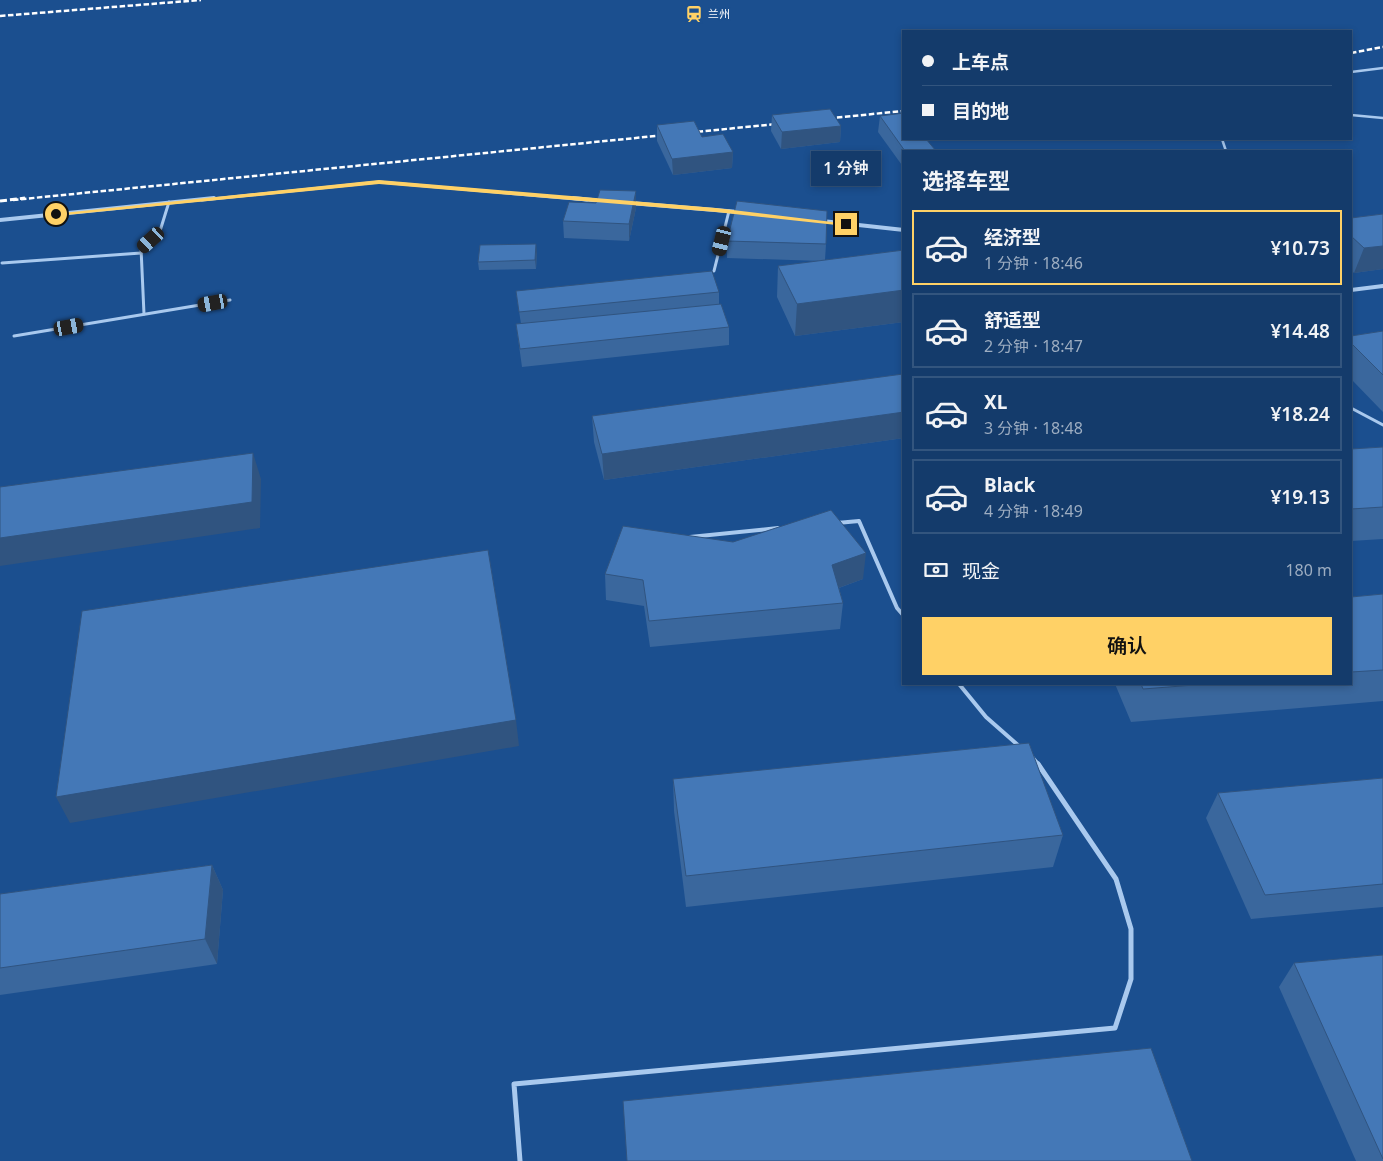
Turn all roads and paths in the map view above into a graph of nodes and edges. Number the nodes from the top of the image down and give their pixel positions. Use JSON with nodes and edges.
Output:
{"nodes":[{"id":1,"x":1383,"y":68,"type":"edge"},
{"id":2,"x":1352,"y":72,"type":"edge"},
{"id":3,"x":1352,"y":115,"type":"edge"},
{"id":4,"x":1383,"y":118,"type":"edge"},
{"id":5,"x":608,"y":201,"type":"edge"},
{"id":6,"x":169,"y":202,"type":"junction"},
{"id":7,"x":628,"y":203,"type":"edge"},
{"id":8,"x":729,"y":212,"type":"junction"},
{"id":9,"x":749,"y":214,"type":"edge"},
{"id":10,"x":0,"y":220,"type":"edge"},
{"id":11,"x":816,"y":221,"type":"edge"},
{"id":12,"x":902,"y":230,"type":"edge"},
{"id":13,"x":142,"y":253,"type":"junction"},
{"id":14,"x":2,"y":263,"type":"dead end"},
{"id":15,"x":714,"y":271,"type":"edge"},
{"id":16,"x":1383,"y":286,"type":"edge"},
{"id":17,"x":1352,"y":290,"type":"edge"},
{"id":18,"x":230,"y":300,"type":"dead end"},
{"id":19,"x":144,"y":314,"type":"junction"},
{"id":20,"x":14,"y":336,"type":"dead end"},
{"id":21,"x":1352,"y":409,"type":"edge"},
{"id":22,"x":1383,"y":425,"type":"edge"},
{"id":23,"x":830,"y":523,"type":"edge"},
{"id":24,"x":781,"y":528,"type":"edge"},
{"id":25,"x":684,"y":537,"type":"edge"},
{"id":26,"x":902,"y":614,"type":"edge"},
{"id":27,"x":960,"y":685,"type":"edge"},
{"id":28,"x":1023,"y":749,"type":"edge"},
{"id":29,"x":1030,"y":756,"type":"edge"},
{"id":30,"x":520,"y":1161,"type":"edge"}],
"edges":[{"from":1,"to":2,"type":"lane"},
{"from":3,"to":4,"type":"lane"},
{"from":5,"to":6,"type":"street"},
{"from":6,"to":10,"type":"street"},
{"from":6,"to":13,"type":"lane"},
{"from":7,"to":8,"type":"street"},
{"from":8,"to":9,"type":"street"},
{"from":8,"to":15,"type":"lane"},
{"from":11,"to":12,"type":"street"},
{"from":13,"to":14,"type":"lane"},
{"from":13,"to":19,"type":"lane"},
{"from":16,"to":17,"type":"street"},
{"from":18,"to":19,"type":"lane"},
{"from":19,"to":20,"type":"lane"},
{"from":21,"to":22,"type":"lane"},
{"from":23,"to":26,"type":"lane"},
{"from":24,"to":25,"type":"lane"},
{"from":27,"to":28,"type":"lane"},
{"from":29,"to":30,"type":"lane"}]}
